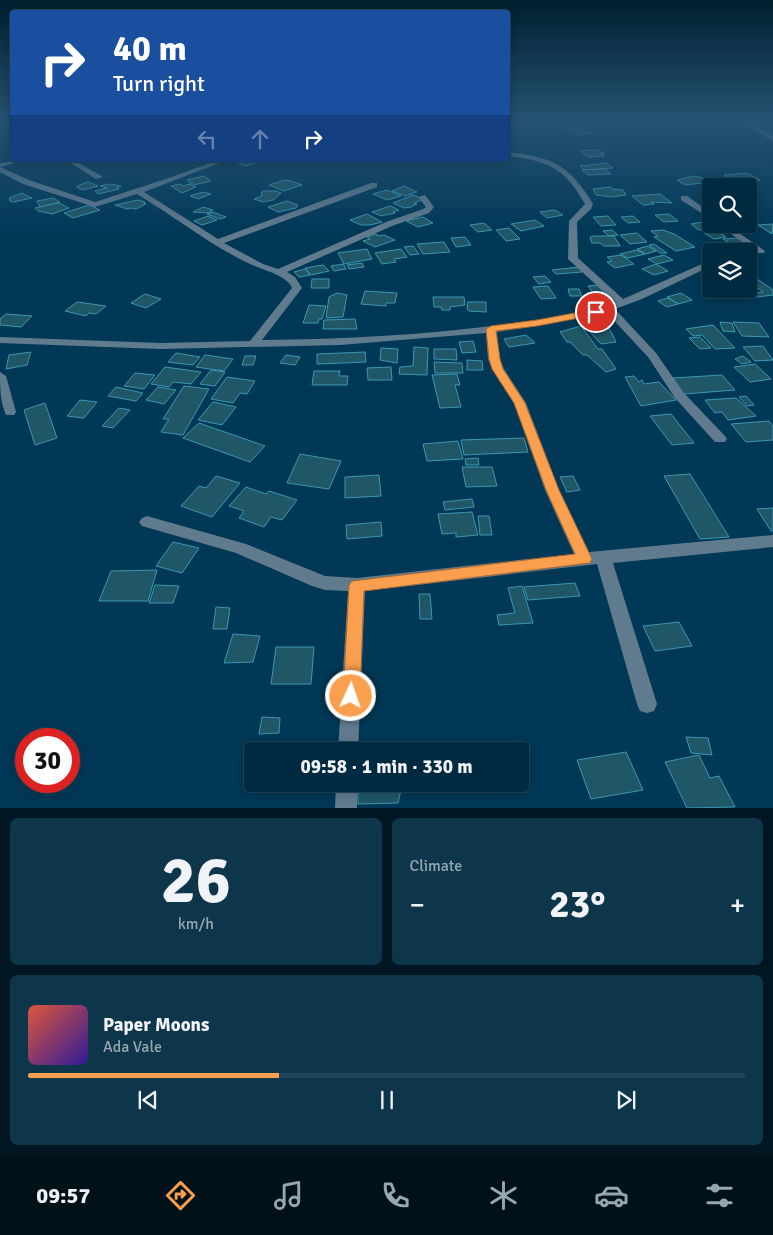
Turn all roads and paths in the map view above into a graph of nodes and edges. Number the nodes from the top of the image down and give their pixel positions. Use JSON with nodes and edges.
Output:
{"nodes":[{"id":1,"x":526,"y":158,"type":"edge"},
{"id":2,"x":17,"y":162,"type":"edge"},
{"id":3,"x":73,"y":162,"type":"edge"},
{"id":4,"x":218,"y":162,"type":"edge"},
{"id":5,"x":0,"y":167,"type":"edge"},
{"id":6,"x":99,"y":177,"type":"dead end"},
{"id":7,"x":374,"y":185,"type":"dead end"},
{"id":8,"x":138,"y":191,"type":"junction"},
{"id":9,"x":422,"y":197,"type":"dead end"},
{"id":10,"x":684,"y":198,"type":"dead end"},
{"id":11,"x":702,"y":211,"type":"edge"},
{"id":12,"x":734,"y":233,"type":"edge"},
{"id":13,"x":218,"y":242,"type":"junction"},
{"id":14,"x":773,"y":250,"type":"edge"},
{"id":15,"x":761,"y":251,"type":"junction"},
{"id":16,"x":757,"y":252,"type":"edge"},
{"id":17,"x":702,"y":267,"type":"edge"},
{"id":18,"x":277,"y":272,"type":"junction"},
{"id":19,"x":622,"y":303,"type":"junction"},
{"id":20,"x":608,"y":308,"type":"junction"},
{"id":21,"x":491,"y":329,"type":"junction"},
{"id":22,"x":0,"y":340,"type":"edge"},
{"id":23,"x":253,"y":344,"type":"junction"},
{"id":24,"x":0,"y":376,"type":"edge"},
{"id":25,"x":10,"y":412,"type":"dead end"},
{"id":26,"x":720,"y":439,"type":"dead end"},
{"id":27,"x":147,"y":522,"type":"dead end"},
{"id":28,"x":773,"y":541,"type":"edge"},
{"id":29,"x":603,"y":557,"type":"junction"},
{"id":30,"x":584,"y":559,"type":"junction"},
{"id":31,"x":357,"y":585,"type":"junction"},
{"id":32,"x":647,"y":704,"type":"dead end"},
{"id":33,"x":348,"y":742,"type":"edge"},
{"id":34,"x":347,"y":792,"type":"edge"},
{"id":35,"x":346,"y":808,"type":"edge"}],
"edges":[{"from":1,"to":19,"type":"street"},
{"from":2,"to":5,"type":"street"},
{"from":3,"to":6,"type":"street"},
{"from":4,"to":8,"type":"street"},
{"from":5,"to":8,"type":"street"},
{"from":7,"to":13,"type":"street"},
{"from":8,"to":13,"type":"street"},
{"from":9,"to":18,"type":"street"},
{"from":10,"to":11,"type":"street"},
{"from":12,"to":15,"type":"street"},
{"from":13,"to":18,"type":"street"},
{"from":14,"to":15,"type":"street"},
{"from":15,"to":16,"type":"street"},
{"from":17,"to":19,"type":"street"},
{"from":18,"to":23,"type":"street"},
{"from":19,"to":20,"type":"street"},
{"from":20,"to":21,"type":"street"},
{"from":20,"to":26,"type":"street"},
{"from":21,"to":23,"type":"street"},
{"from":21,"to":30,"type":"street"},
{"from":22,"to":23,"type":"street"},
{"from":24,"to":25,"type":"street"},
{"from":27,"to":31,"type":"street"},
{"from":28,"to":29,"type":"street"},
{"from":29,"to":30,"type":"street"},
{"from":29,"to":32,"type":"street"},
{"from":30,"to":31,"type":"street"},
{"from":31,"to":33,"type":"street"},
{"from":34,"to":35,"type":"street"}]}
